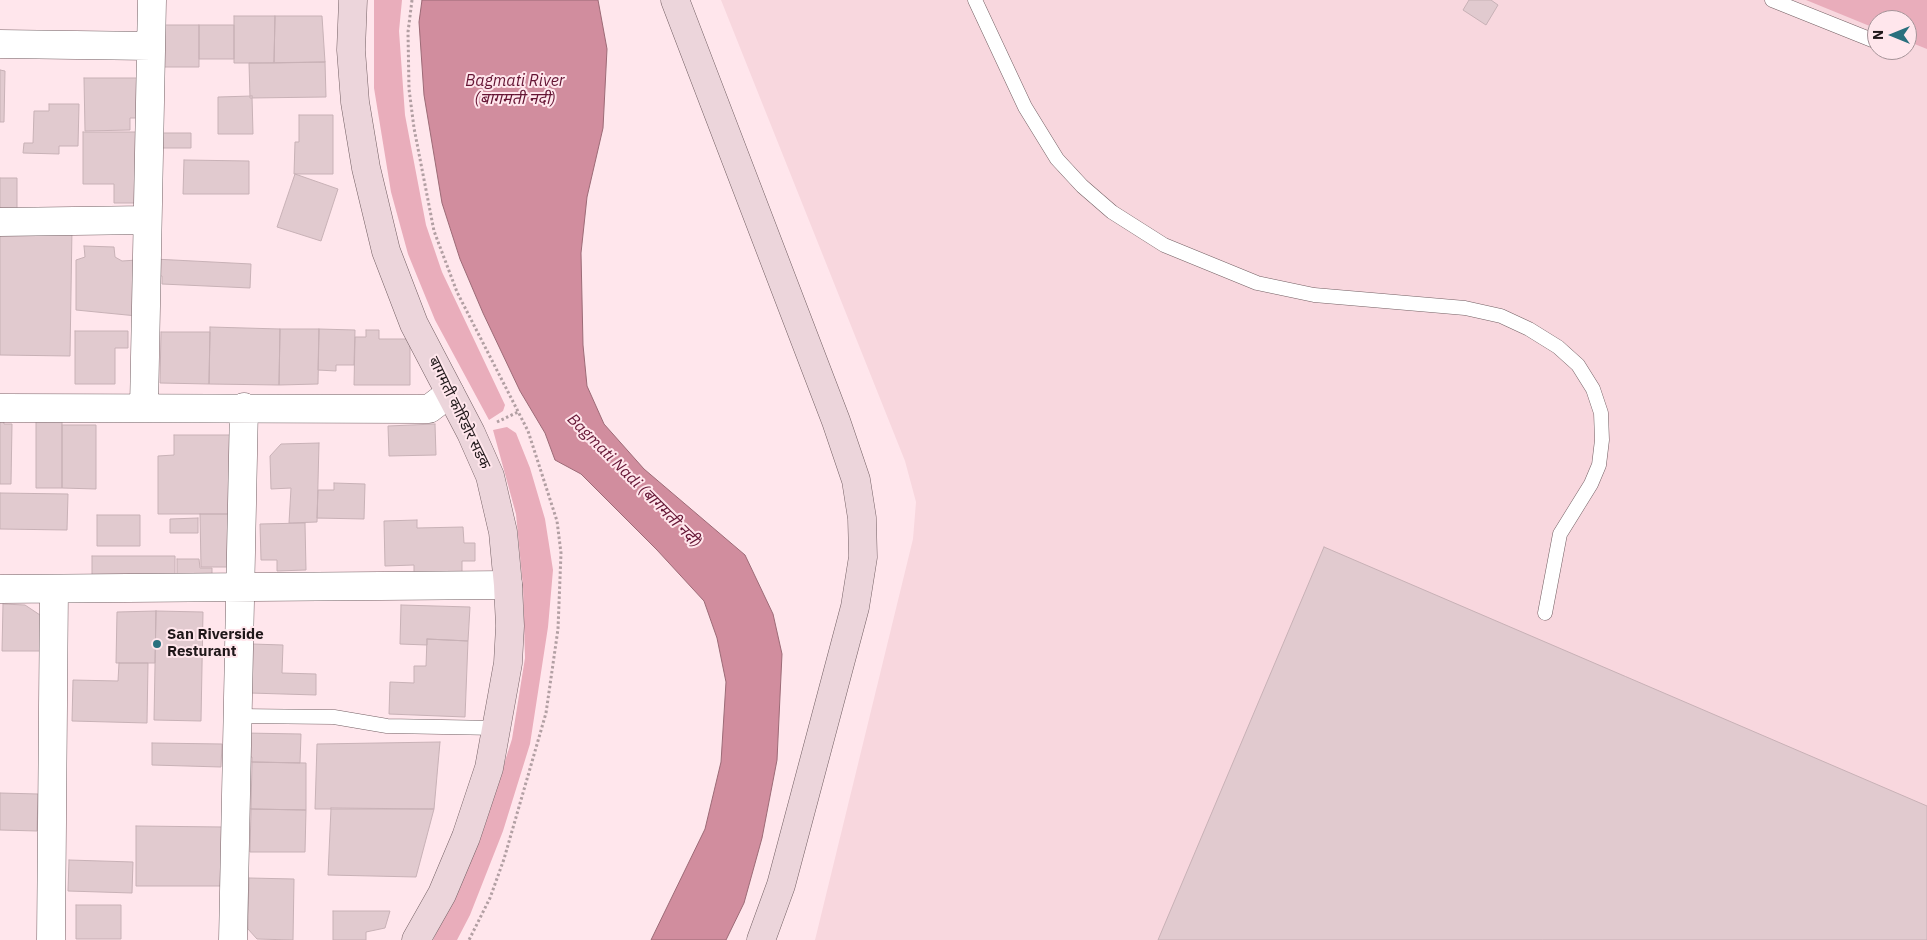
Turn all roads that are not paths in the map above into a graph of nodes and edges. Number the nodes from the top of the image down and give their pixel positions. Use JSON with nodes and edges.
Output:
{"nodes":[{"id":1,"x":152,"y":0,"type":"edge"},
{"id":2,"x":353,"y":0,"type":"edge"},
{"id":3,"x":675,"y":0,"type":"edge"},
{"id":4,"x":975,"y":0,"type":"edge"},
{"id":5,"x":1772,"y":0,"type":"edge"},
{"id":6,"x":1867,"y":38,"type":"edge"},
{"id":7,"x":0,"y":44,"type":"edge"},
{"id":8,"x":151,"y":46,"type":"junction"},
{"id":9,"x":147,"y":220,"type":"junction"},
{"id":10,"x":0,"y":222,"type":"edge"},
{"id":11,"x":450,"y":393,"type":"junction"},
{"id":12,"x":244,"y":407,"type":"junction"},
{"id":13,"x":0,"y":408,"type":"edge"},
{"id":14,"x":144,"y":408,"type":"junction"},
{"id":15,"x":508,"y":585,"type":"junction"},
{"id":16,"x":240,"y":588,"type":"junction"},
{"id":17,"x":0,"y":589,"type":"edge"},
{"id":18,"x":54,"y":589,"type":"junction"},
{"id":19,"x":1545,"y":613,"type":"dead end"},
{"id":20,"x":238,"y":716,"type":"junction"},
{"id":21,"x":496,"y":728,"type":"junction"},
{"id":22,"x":51,"y":940,"type":"edge"},
{"id":23,"x":233,"y":940,"type":"edge"},
{"id":24,"x":416,"y":940,"type":"edge"},
{"id":25,"x":761,"y":940,"type":"edge"}],
"edges":[{"from":1,"to":8,"type":"street"},
{"from":2,"to":11,"type":"main road","name":"बागमती कोरिडोर सडक"},
{"from":3,"to":25,"type":"main road"},
{"from":4,"to":19,"type":"lane"},
{"from":5,"to":6,"type":"lane"},
{"from":7,"to":8,"type":"street"},
{"from":8,"to":9,"type":"street"},
{"from":9,"to":10,"type":"street"},
{"from":9,"to":14,"type":"street"},
{"from":11,"to":12,"type":"street"},
{"from":11,"to":15,"type":"main road","name":"बागमती कोरिडोर सडक"},
{"from":12,"to":14,"type":"street"},
{"from":12,"to":16,"type":"street"},
{"from":13,"to":14,"type":"street"},
{"from":15,"to":16,"type":"street"},
{"from":15,"to":21,"type":"main road","name":"बागमती कोरिडोर सडक"},
{"from":16,"to":18,"type":"street"},
{"from":16,"to":20,"type":"street"},
{"from":17,"to":18,"type":"street"},
{"from":18,"to":22,"type":"street"},
{"from":20,"to":21,"type":"lane"},
{"from":20,"to":23,"type":"street"},
{"from":21,"to":24,"type":"main road","name":"बागमती कोरिडोर सडक"}]}
